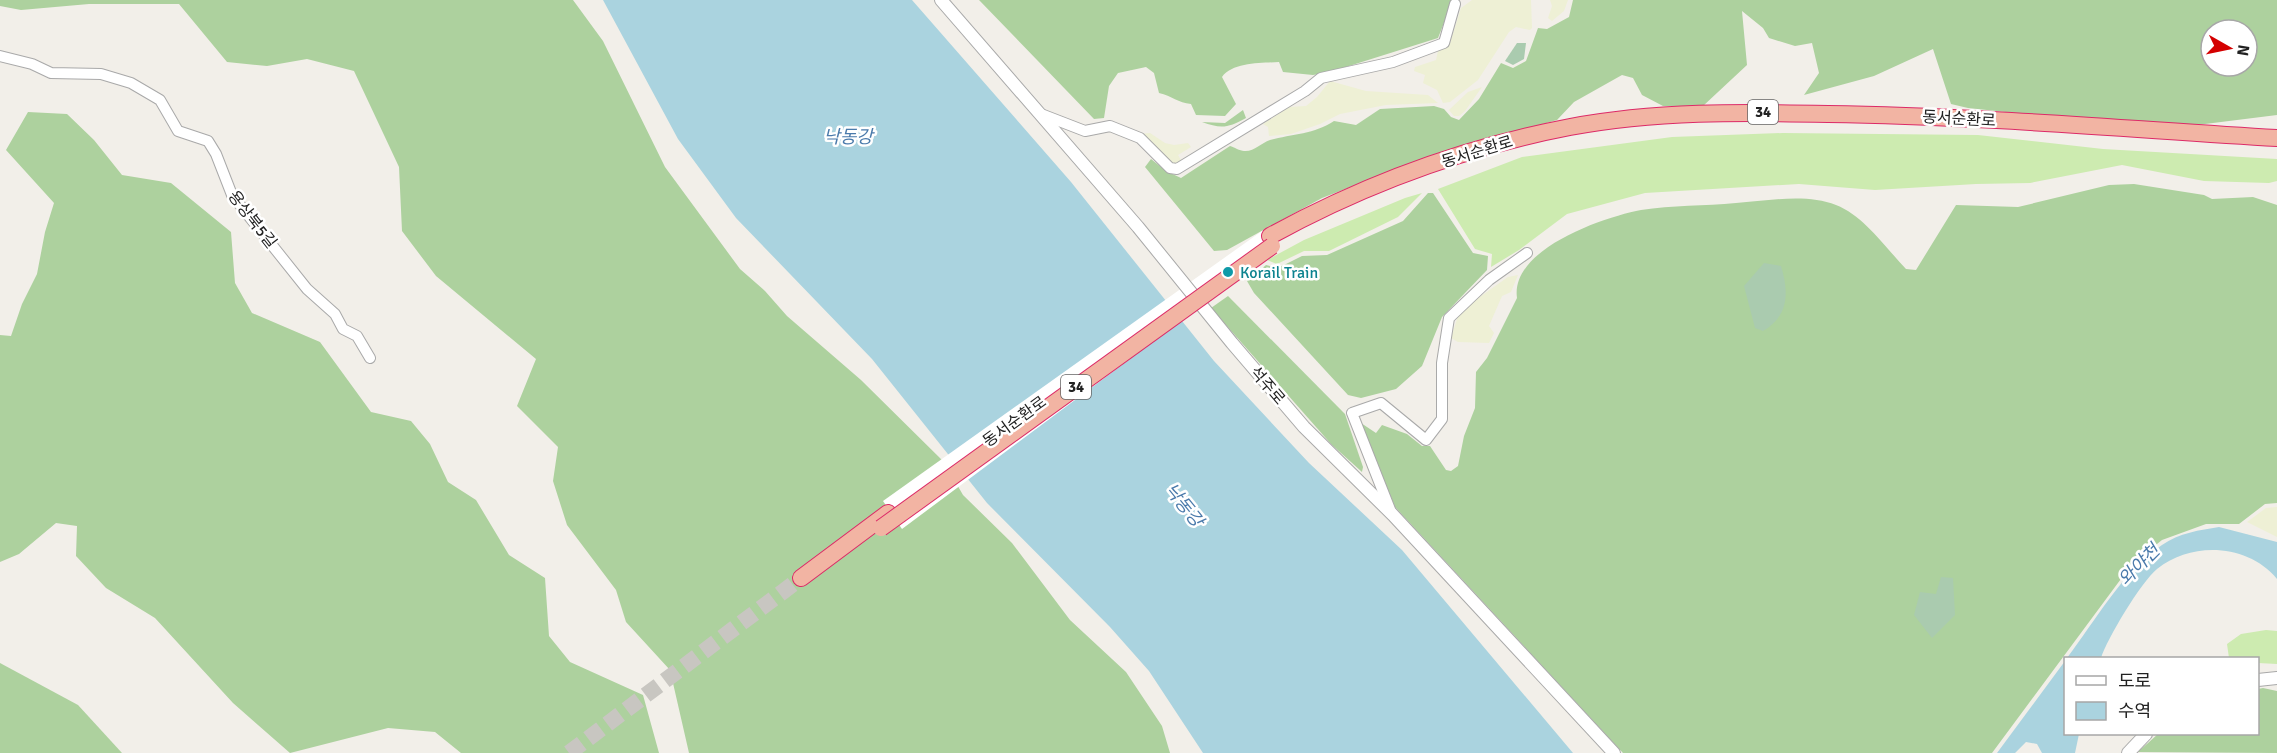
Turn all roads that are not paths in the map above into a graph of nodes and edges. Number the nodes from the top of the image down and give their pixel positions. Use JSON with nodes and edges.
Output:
{"nodes":[{"id":1,"x":941,"y":0,"type":"edge"},
{"id":2,"x":1455,"y":4,"type":"dead end"},
{"id":3,"x":0,"y":56,"type":"edge"},
{"id":4,"x":1041,"y":114,"type":"junction"},
{"id":5,"x":2277,"y":138,"type":"edge"},
{"id":6,"x":2277,"y":147,"type":"edge"},
{"id":7,"x":1271,"y":241,"type":"junction"},
{"id":8,"x":1527,"y":253,"type":"dead end"},
{"id":9,"x":370,"y":358,"type":"dead end"},
{"id":10,"x":1393,"y":516,"type":"junction"},
{"id":11,"x":804,"y":581,"type":"tunnel mouth"},
{"id":12,"x":2277,"y":678,"type":"edge"},
{"id":13,"x":2259,"y":680,"type":"edge"},
{"id":14,"x":2145,"y":735,"type":"edge"},
{"id":15,"x":1614,"y":753,"type":"edge"},
{"id":16,"x":2128,"y":753,"type":"edge"}],
"edges":[{"from":1,"to":4,"type":"street","name":"석주로"},
{"from":2,"to":4,"type":"street"},
{"from":3,"to":9,"type":"street","name":"용상북5길"},
{"from":4,"to":10,"type":"street","name":"석주로"},
{"from":5,"to":7,"type":"highway","name":"동서순환로","number":"34"},
{"from":6,"to":7,"type":"highway","name":"동서순환로","number":"34"},
{"from":7,"to":11,"type":"highway","name":"동서순환로","number":"34","bridge":true},
{"from":8,"to":10,"type":"street"},
{"from":10,"to":15,"type":"street","name":"석주로"},
{"from":12,"to":13,"type":"street"},
{"from":14,"to":16,"type":"street"}]}
